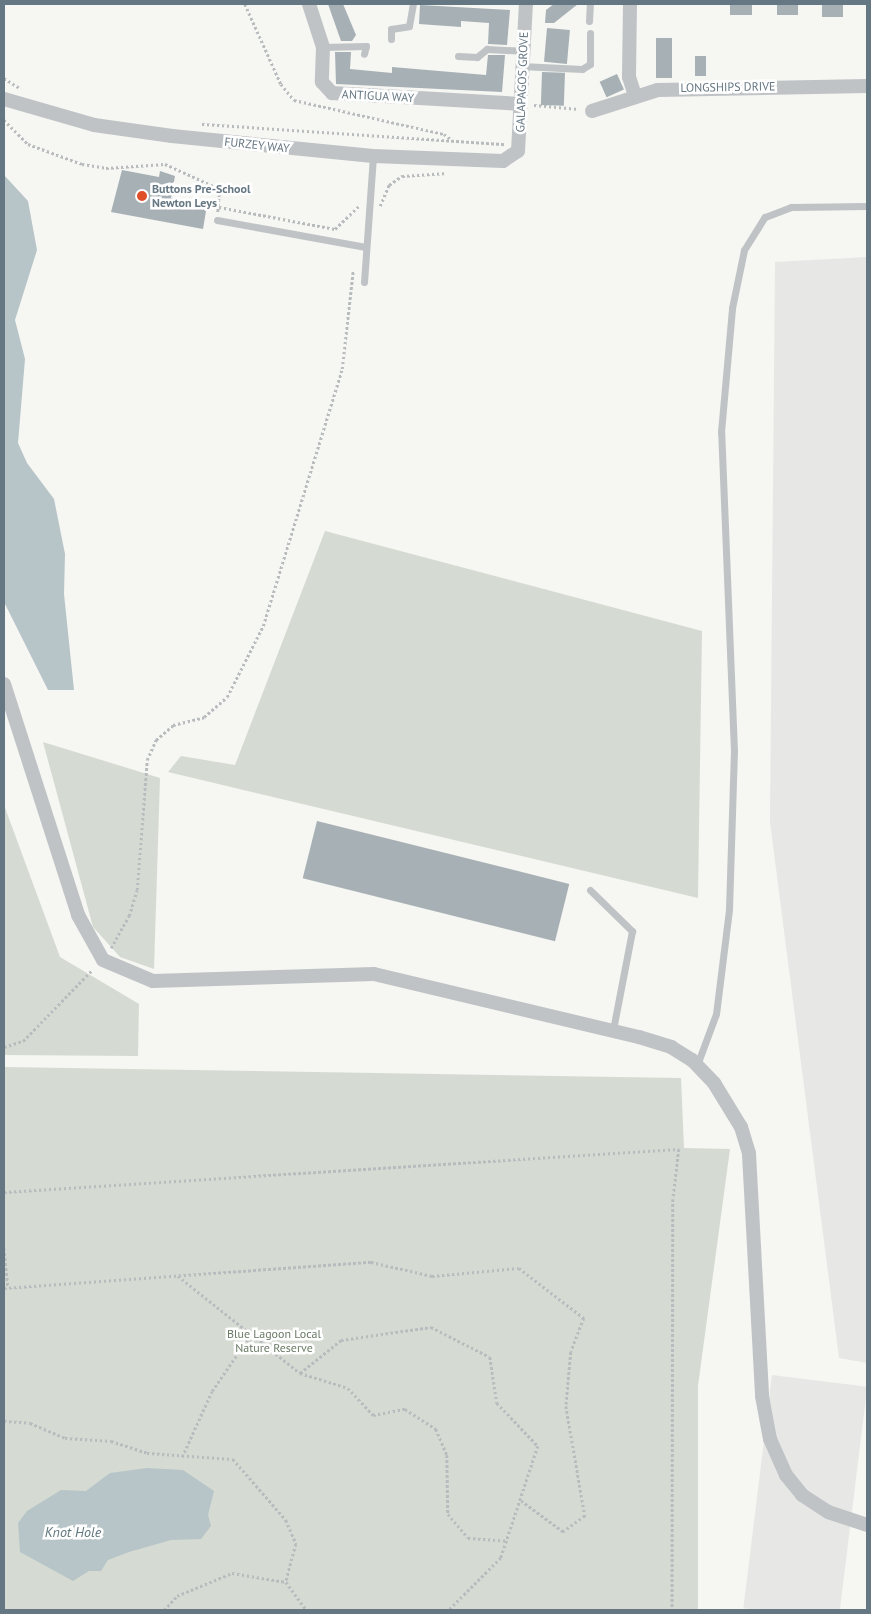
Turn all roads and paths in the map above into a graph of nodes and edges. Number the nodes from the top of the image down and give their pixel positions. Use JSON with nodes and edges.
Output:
{"nodes":[{"id":1,"x":309,"y":4,"type":"edge"},
{"id":2,"x":413,"y":4,"type":"edge"},
{"id":3,"x":526,"y":4,"type":"edge"},
{"id":4,"x":590,"y":4,"type":"edge"},
{"id":5,"x":630,"y":4,"type":"edge"},
{"id":6,"x":589,"y":21,"type":"dead end"},
{"id":7,"x":590,"y":33,"type":"dead end"},
{"id":8,"x":391,"y":39,"type":"dead end"},
{"id":9,"x":323,"y":47,"type":"junction"},
{"id":10,"x":522,"y":51,"type":"junction"},
{"id":11,"x":364,"y":54,"type":"dead end"},
{"id":12,"x":458,"y":56,"type":"dead end"},
{"id":13,"x":522,"y":66,"type":"junction"},
{"id":14,"x":4,"y":78,"type":"edge"},
{"id":15,"x":867,"y":86,"type":"edge"},
{"id":16,"x":24,"y":90,"type":"dead end"},
{"id":17,"x":635,"y":95,"type":"junction"},
{"id":18,"x":4,"y":99,"type":"edge"},
{"id":19,"x":521,"y":104,"type":"junction"},
{"id":20,"x":592,"y":111,"type":"joint"},
{"id":21,"x":4,"y":120,"type":"edge"},
{"id":22,"x":195,"y":124,"type":"dead end"},
{"id":23,"x":441,"y":142,"type":"junction"},
{"id":24,"x":519,"y":145,"type":"junction"},
{"id":25,"x":373,"y":156,"type":"junction"},
{"id":26,"x":514,"y":158,"type":"joint"},
{"id":27,"x":444,"y":159,"type":"junction"},
{"id":28,"x":360,"y":205,"type":"junction"},
{"id":29,"x":370,"y":206,"type":"junction"},
{"id":30,"x":867,"y":206,"type":"edge"},
{"id":31,"x":218,"y":207,"type":"junction"},
{"id":32,"x":360,"y":215,"type":"dead end"},
{"id":33,"x":217,"y":220,"type":"joint"},
{"id":34,"x":356,"y":246,"type":"junction"},
{"id":35,"x":366,"y":247,"type":"junction"},
{"id":36,"x":364,"y":282,"type":"dead end"},
{"id":37,"x":4,"y":684,"type":"edge"},
{"id":38,"x":590,"y":890,"type":"dead end"},
{"id":39,"x":103,"y":960,"type":"junction"},
{"id":40,"x":613,"y":1030,"type":"junction"},
{"id":41,"x":4,"y":1047,"type":"edge"},
{"id":42,"x":697,"y":1065,"type":"junction"},
{"id":43,"x":4,"y":1192,"type":"edge"},
{"id":44,"x":4,"y":1248,"type":"edge"},
{"id":45,"x":176,"y":1275,"type":"junction"},
{"id":46,"x":8,"y":1287,"type":"junction"},
{"id":47,"x":4,"y":1288,"type":"edge"},
{"id":48,"x":251,"y":1334,"type":"junction"},
{"id":49,"x":300,"y":1373,"type":"junction"},
{"id":50,"x":4,"y":1421,"type":"edge"},
{"id":51,"x":182,"y":1457,"type":"junction"},
{"id":52,"x":521,"y":1501,"type":"junction"},
{"id":53,"x":867,"y":1525,"type":"edge"},
{"id":54,"x":507,"y":1540,"type":"junction"},
{"id":55,"x":286,"y":1582,"type":"junction"},
{"id":56,"x":164,"y":1610,"type":"edge"},
{"id":57,"x":306,"y":1610,"type":"edge"},
{"id":58,"x":449,"y":1610,"type":"edge"},
{"id":59,"x":672,"y":1610,"type":"edge"}],
"edges":[{"from":1,"to":9,"type":"street","name":"ANTIGUA WAY"},
{"from":2,"to":8,"type":"lane"},
{"from":3,"to":10,"type":"street","name":"GALAPAGOS GROVE"},
{"from":4,"to":6,"type":"lane"},
{"from":5,"to":17,"type":"street"},
{"from":7,"to":13,"type":"lane"},
{"from":9,"to":11,"type":"lane"},
{"from":9,"to":19,"type":"street","name":"ANTIGUA WAY"},
{"from":10,"to":12,"type":"lane"},
{"from":10,"to":13,"type":"street","name":"GALAPAGOS GROVE"},
{"from":13,"to":19,"type":"street","name":"GALAPAGOS GROVE"},
{"from":14,"to":16,"type":"path"},
{"from":15,"to":17,"type":"street","name":"LONGSHIPS DRIVE"},
{"from":17,"to":20,"type":"street","name":"LONGSHIPS DRIVE"},
{"from":18,"to":25,"type":"street","name":"FURZEY WAY"},
{"from":19,"to":20,"type":"path"},
{"from":19,"to":24,"type":"street","name":"GALAPAGOS GROVE"},
{"from":21,"to":31,"type":"path"},
{"from":22,"to":23,"type":"path"},
{"from":23,"to":24,"type":"path"},
{"from":23,"to":27,"type":"path"},
{"from":24,"to":26,"type":"street","name":"GALAPAGOS GROVE"},
{"from":25,"to":27,"type":"street","name":"FURZEY WAY"},
{"from":25,"to":29,"type":"lane"},
{"from":26,"to":27,"type":"street","name":"FURZEY WAY"},
{"from":27,"to":29,"type":"path"},
{"from":28,"to":29,"type":"path"},
{"from":28,"to":31,"type":"path"},
{"from":28,"to":32,"type":"path"},
{"from":29,"to":35,"type":"lane"},
{"from":30,"to":42,"type":"lane"},
{"from":31,"to":33,"type":"path"},
{"from":33,"to":34,"type":"lane"},
{"from":34,"to":35,"type":"lane"},
{"from":34,"to":39,"type":"path"},
{"from":35,"to":36,"type":"lane"},
{"from":37,"to":39,"type":"street"},
{"from":38,"to":40,"type":"lane"},
{"from":39,"to":40,"type":"street"},
{"from":39,"to":41,"type":"path"},
{"from":40,"to":42,"type":"street"},
{"from":42,"to":53,"type":"street"},
{"from":43,"to":59,"type":"path"},
{"from":44,"to":46,"type":"path"},
{"from":45,"to":46,"type":"path"},
{"from":45,"to":48,"type":"path"},
{"from":45,"to":52,"type":"path"},
{"from":46,"to":47,"type":"path"},
{"from":48,"to":49,"type":"path"},
{"from":48,"to":51,"type":"path"},
{"from":49,"to":52,"type":"path"},
{"from":49,"to":54,"type":"path"},
{"from":50,"to":51,"type":"path"},
{"from":51,"to":55,"type":"path"},
{"from":52,"to":54,"type":"path"},
{"from":54,"to":58,"type":"path"},
{"from":55,"to":56,"type":"path"},
{"from":55,"to":57,"type":"path"}]}
